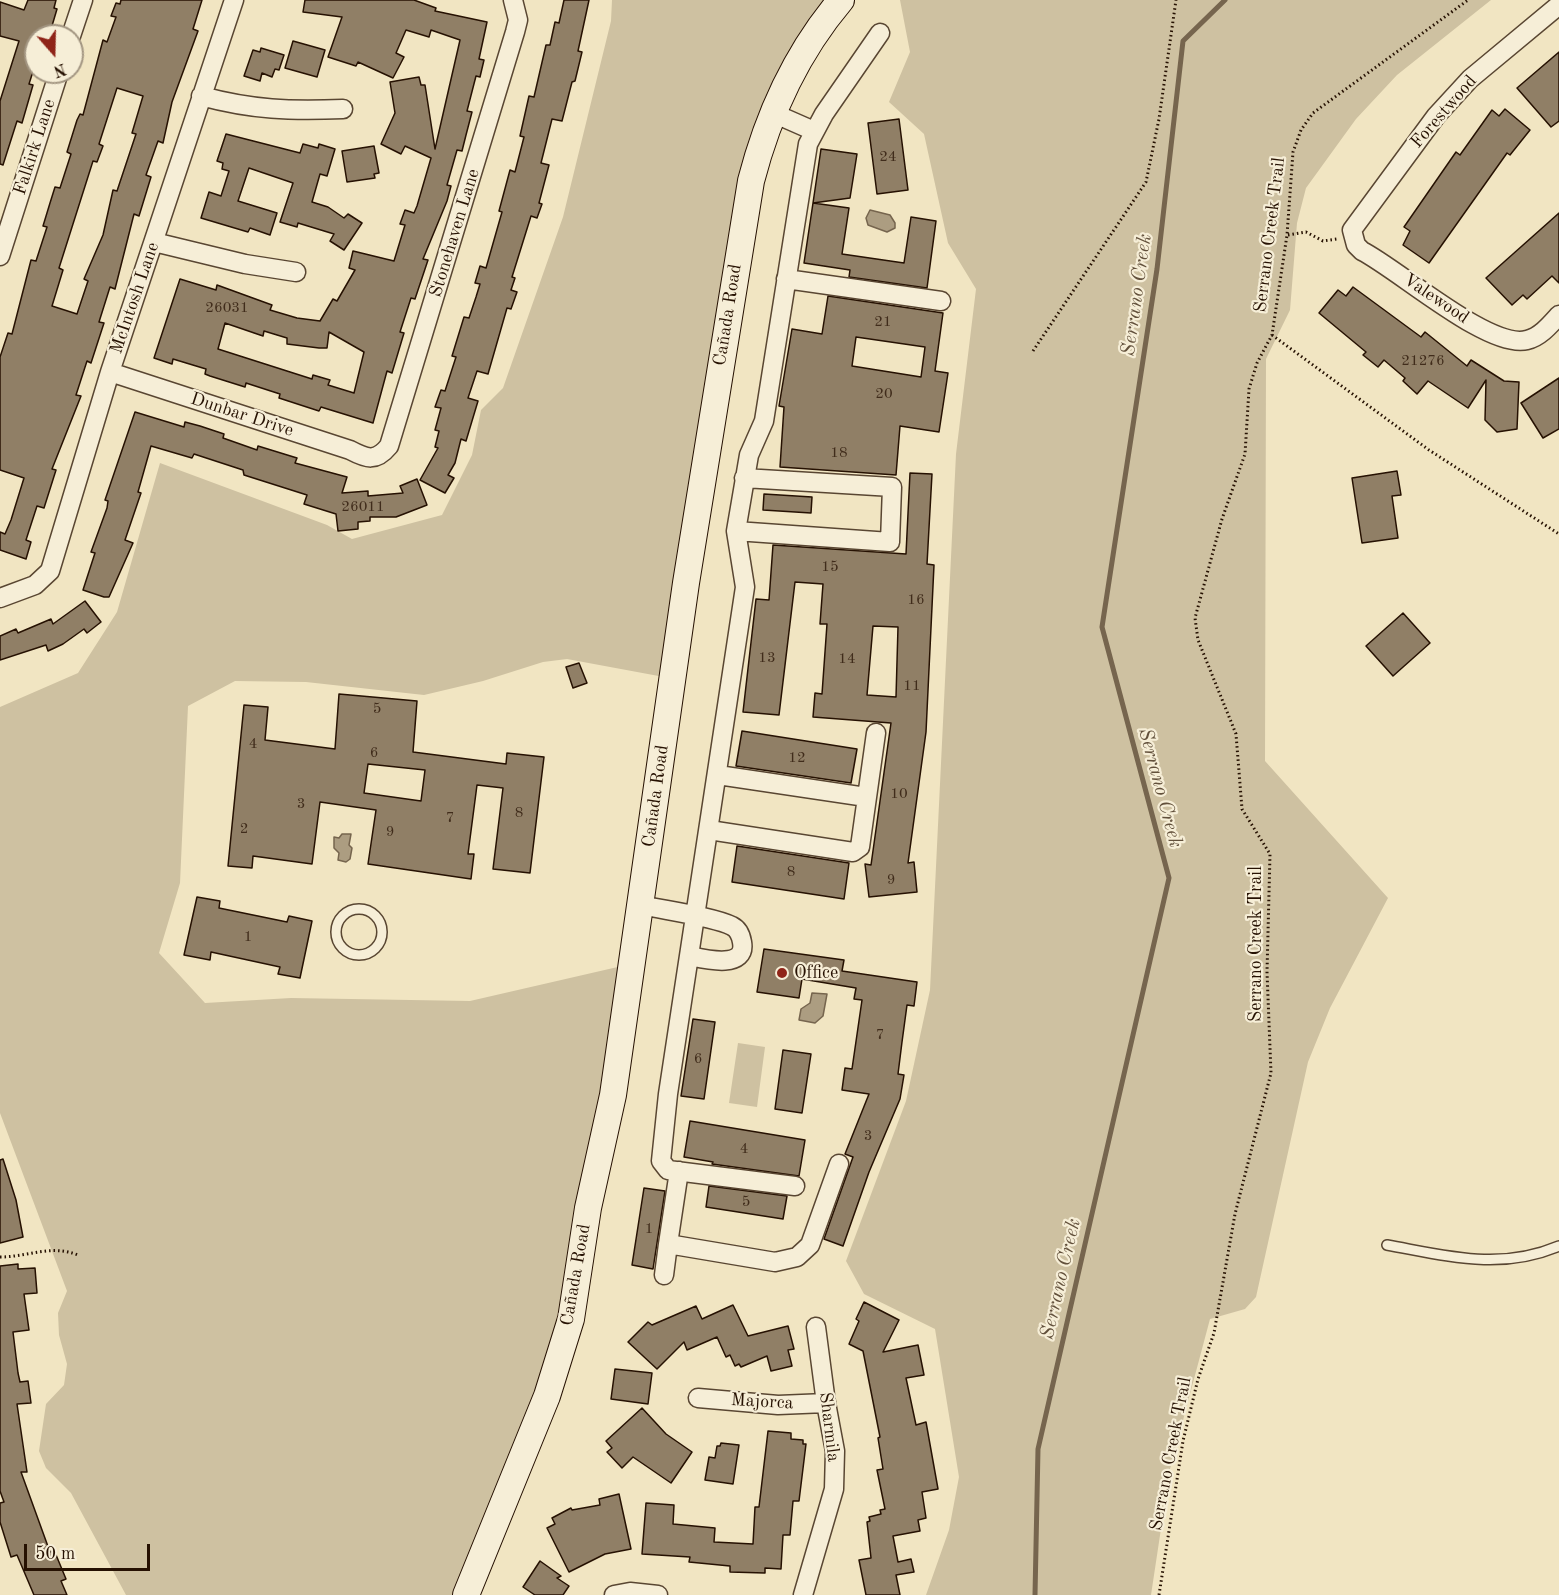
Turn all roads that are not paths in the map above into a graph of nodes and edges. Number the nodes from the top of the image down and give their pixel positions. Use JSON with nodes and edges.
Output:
{"nodes":[{"id":1,"x":83,"y":0,"type":"edge"},
{"id":2,"x":234,"y":0,"type":"edge"},
{"id":3,"x":513,"y":0,"type":"edge"},
{"id":4,"x":841,"y":0,"type":"edge"},
{"id":5,"x":1559,"y":5,"type":"edge"},
{"id":6,"x":75,"y":24,"type":"edge"},
{"id":7,"x":880,"y":33,"type":"dead end"},
{"id":8,"x":55,"y":84,"type":"edge"},
{"id":9,"x":201,"y":96,"type":"junction"},
{"id":10,"x":343,"y":109,"type":"dead end"},
{"id":11,"x":773,"y":113,"type":"junction"},
{"id":12,"x":814,"y":131,"type":"junction"},
{"id":13,"x":1353,"y":238,"type":"joint"},
{"id":14,"x":154,"y":242,"type":"junction"},
{"id":15,"x":0,"y":256,"type":"edge"},
{"id":16,"x":296,"y":272,"type":"dead end"},
{"id":17,"x":786,"y":279,"type":"junction"},
{"id":18,"x":940,"y":301,"type":"dead end"},
{"id":19,"x":1559,"y":315,"type":"edge"},
{"id":20,"x":110,"y":372,"type":"junction"},
{"id":21,"x":373,"y":459,"type":"joint"},
{"id":22,"x":744,"y":478,"type":"junction"},
{"id":23,"x":736,"y":531,"type":"junction"},
{"id":24,"x":0,"y":598,"type":"edge"},
{"id":25,"x":876,"y":733,"type":"dead end"},
{"id":26,"x":718,"y":776,"type":"junction"},
{"id":27,"x":866,"y":797,"type":"junction"},
{"id":28,"x":709,"y":830,"type":"junction"},
{"id":29,"x":641,"y":905,"type":"junction"},
{"id":30,"x":696,"y":918,"type":"junction"},
{"id":31,"x":381,"y":941,"type":"joint"},
{"id":32,"x":690,"y":956,"type":"junction"},
{"id":33,"x":839,"y":1164,"type":"dead end"},
{"id":34,"x":679,"y":1171,"type":"junction"},
{"id":35,"x":795,"y":1186,"type":"dead end"},
{"id":36,"x":668,"y":1244,"type":"junction"},
{"id":37,"x":1387,"y":1245,"type":"dead end"},
{"id":38,"x":1559,"y":1246,"type":"edge"},
{"id":39,"x":664,"y":1275,"type":"dead end"},
{"id":40,"x":816,"y":1328,"type":"dead end"},
{"id":41,"x":698,"y":1398,"type":"dead end"},
{"id":42,"x":826,"y":1402,"type":"junction"},
{"id":43,"x":465,"y":1595,"type":"edge"},
{"id":44,"x":614,"y":1595,"type":"edge"},
{"id":45,"x":658,"y":1595,"type":"edge"},
{"id":46,"x":803,"y":1595,"type":"edge"}],
"edges":[{"from":1,"to":6,"type":"street"},
{"from":2,"to":9,"type":"street","name":"McIntosh Lane"},
{"from":3,"to":21,"type":"street","name":"Stonehaven Lane"},
{"from":4,"to":11,"type":"street","name":"Cañada Road"},
{"from":5,"to":13,"type":"street","name":"Forestwood"},
{"from":7,"to":12,"type":"street"},
{"from":8,"to":15,"type":"street","name":"Falkirk Lane"},
{"from":9,"to":10,"type":"street"},
{"from":9,"to":14,"type":"street","name":"McIntosh Lane"},
{"from":11,"to":12,"type":"street"},
{"from":11,"to":29,"type":"street","name":"Cañada Road"},
{"from":12,"to":17,"type":"street"},
{"from":13,"to":19,"type":"street","name":"Valewood"},
{"from":14,"to":16,"type":"street"},
{"from":14,"to":20,"type":"street","name":"McIntosh Lane"},
{"from":17,"to":18,"type":"street"},
{"from":17,"to":22,"type":"street"},
{"from":20,"to":21,"type":"street","name":"Dunbar Drive"},
{"from":20,"to":24,"type":"street","name":"McIntosh Lane"},
{"from":22,"to":23,"type":"street"},
{"from":22,"to":23,"type":"street"},
{"from":23,"to":26,"type":"street"},
{"from":25,"to":27,"type":"street"},
{"from":26,"to":27,"type":"street"},
{"from":26,"to":28,"type":"street"},
{"from":27,"to":28,"type":"street"},
{"from":28,"to":30,"type":"street"},
{"from":29,"to":30,"type":"street"},
{"from":29,"to":43,"type":"street","name":"Cañada Road"},
{"from":30,"to":32,"type":"street"},
{"from":30,"to":32,"type":"street"},
{"from":31,"to":31,"type":"lane"},
{"from":32,"to":34,"type":"street"},
{"from":33,"to":36,"type":"street"},
{"from":34,"to":35,"type":"street"},
{"from":34,"to":36,"type":"street"},
{"from":36,"to":39,"type":"street"},
{"from":37,"to":38,"type":"lane"},
{"from":40,"to":42,"type":"street","name":"Sharmila"},
{"from":41,"to":42,"type":"street","name":"Majorca"},
{"from":42,"to":46,"type":"street","name":"Sharmila"},
{"from":44,"to":45,"type":"street"}]}
